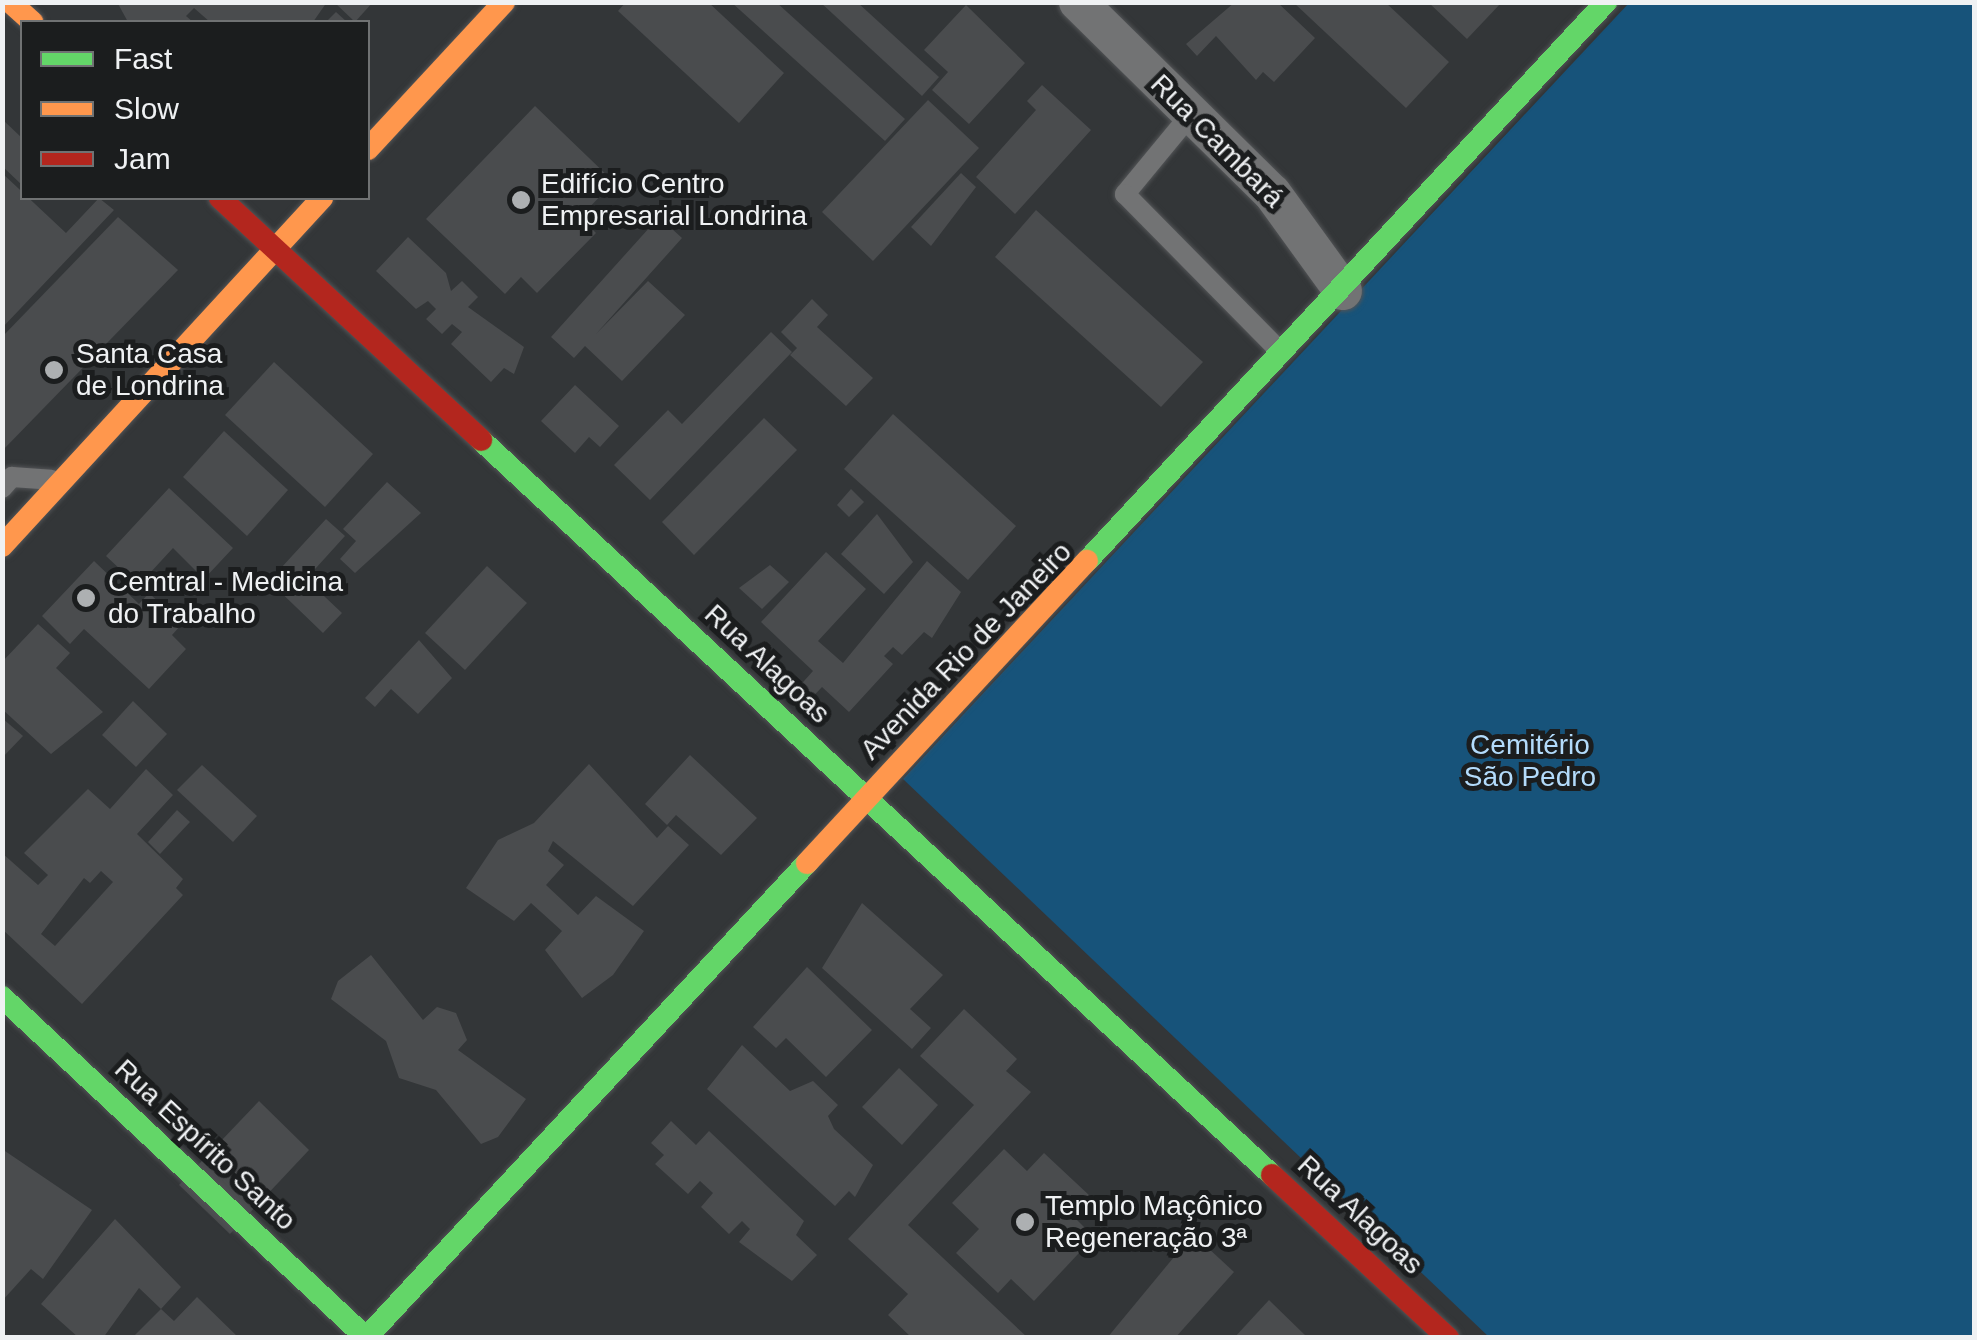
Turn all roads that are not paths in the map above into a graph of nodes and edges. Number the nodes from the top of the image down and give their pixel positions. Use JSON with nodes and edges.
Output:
{"nodes":[{"id":1,"x":10,"y":2,"type":"edge"},
{"id":2,"x":504,"y":2,"type":"edge"},
{"id":3,"x":1078,"y":2,"type":"edge"},
{"id":4,"x":1606,"y":2,"type":"edge"},
{"id":5,"x":30,"y":20,"type":"edge"},
{"id":6,"x":1192,"y":114,"type":"junction"},
{"id":7,"x":370,"y":147,"type":"edge"},
{"id":8,"x":222,"y":200,"type":"edge"},
{"id":9,"x":320,"y":200,"type":"edge"},
{"id":10,"x":275,"y":248,"type":"junction"},
{"id":11,"x":1343,"y":291,"type":"junction"},
{"id":12,"x":1283,"y":354,"type":"junction"},
{"id":13,"x":62,"y":481,"type":"junction"},
{"id":14,"x":2,"y":488,"type":"edge"},
{"id":15,"x":2,"y":546,"type":"edge"},
{"id":16,"x":867,"y":798,"type":"junction"},
{"id":17,"x":2,"y":997,"type":"edge"},
{"id":18,"x":367,"y":1337,"type":"edge"},
{"id":19,"x":1448,"y":1338,"type":"edge"}],
"edges":[{"from":1,"to":5,"type":"street"},
{"from":2,"to":7,"type":"street"},
{"from":3,"to":6,"type":"street","name":"Rua Cambará"},
{"from":4,"to":11,"type":"street","name":"Avenida Rio de Janeiro"},
{"from":6,"to":11,"type":"street","name":"Rua Cambará"},
{"from":6,"to":12,"type":"lane"},
{"from":8,"to":10,"type":"street","name":"Rua Alagoas"},
{"from":9,"to":10,"type":"street"},
{"from":10,"to":13,"type":"street"},
{"from":10,"to":16,"type":"street","name":"Rua Alagoas"},
{"from":11,"to":12,"type":"street","name":"Avenida Rio de Janeiro"},
{"from":12,"to":16,"type":"street","name":"Avenida Rio de Janeiro"},
{"from":13,"to":14,"type":"lane"},
{"from":13,"to":15,"type":"street"},
{"from":16,"to":18,"type":"street","name":"Avenida Rio de Janeiro"},
{"from":16,"to":19,"type":"street","name":"Rua Alagoas"},
{"from":17,"to":18,"type":"street","name":"Rua Espírito Santo"}]}
